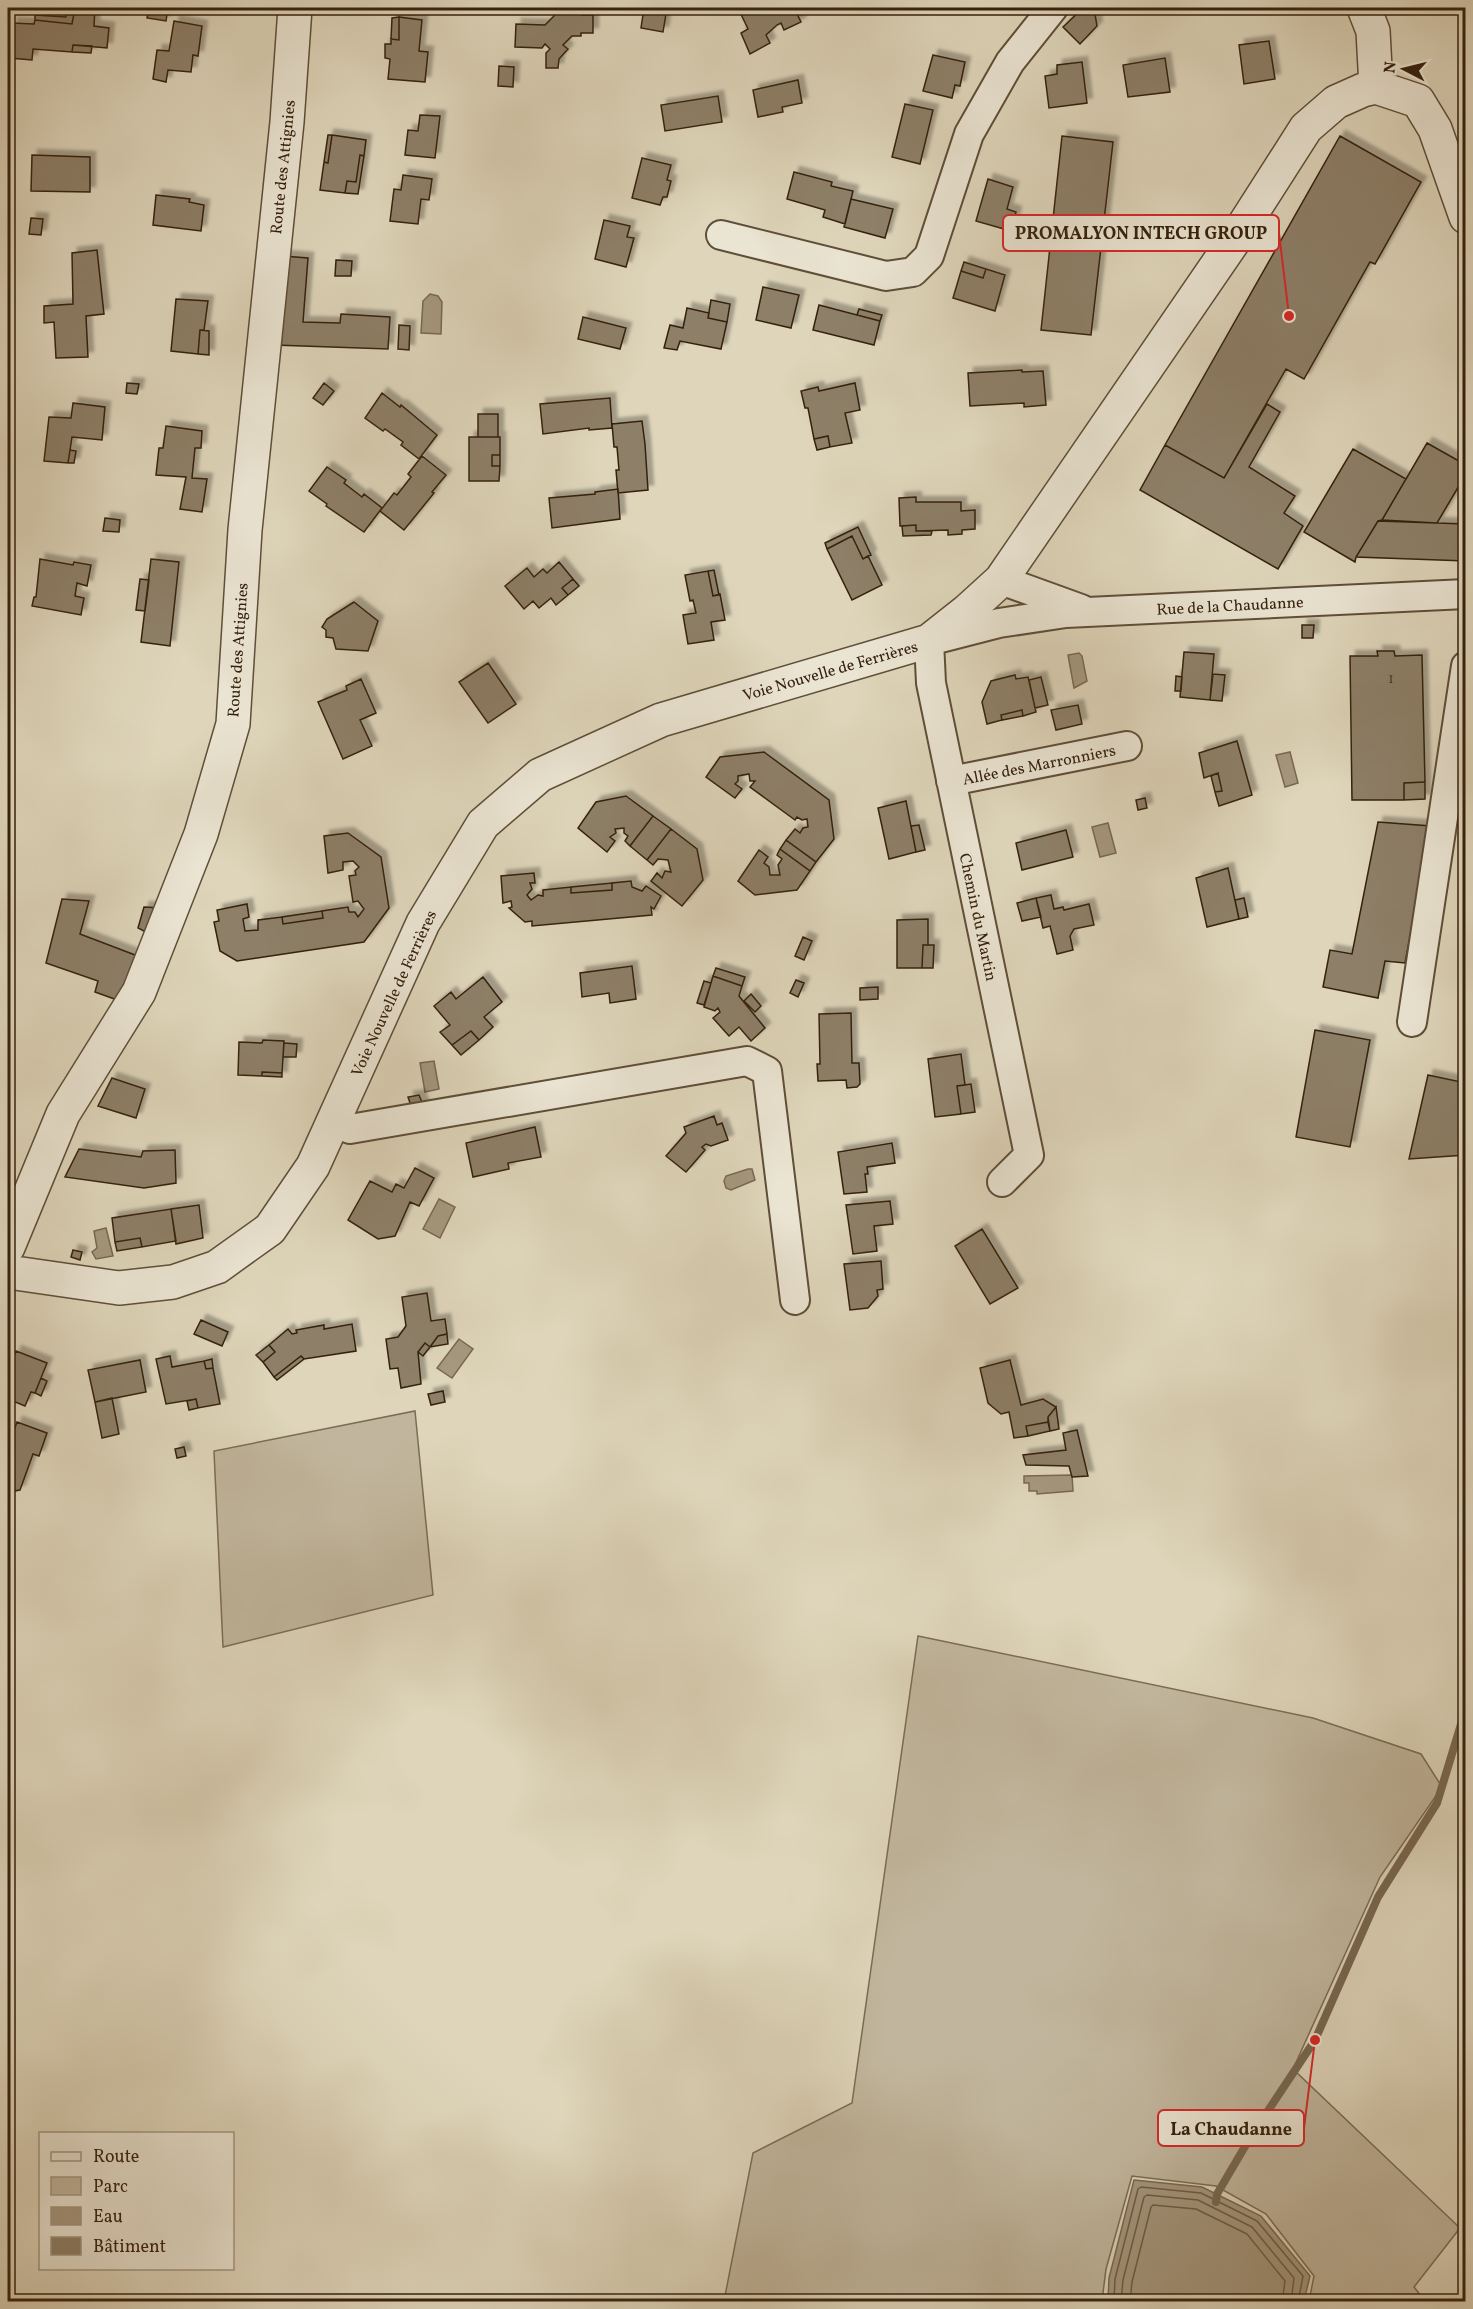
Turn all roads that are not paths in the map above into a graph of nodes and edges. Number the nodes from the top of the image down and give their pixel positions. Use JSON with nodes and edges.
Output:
{"nodes":[{"id":1,"x":295,"y":8,"type":"edge"},
{"id":2,"x":1053,"y":8,"type":"edge"},
{"id":3,"x":1364,"y":8,"type":"edge"},
{"id":4,"x":1376,"y":87,"type":"junction"},
{"id":5,"x":1466,"y":217,"type":"edge"},
{"id":6,"x":721,"y":235,"type":"dead end"},
{"id":7,"x":1001,"y":580,"type":"junction"},
{"id":8,"x":1466,"y":594,"type":"edge"},
{"id":9,"x":1089,"y":612,"type":"junction"},
{"id":10,"x":929,"y":641,"type":"junction"},
{"id":11,"x":1466,"y":666,"type":"edge"},
{"id":12,"x":1127,"y":746,"type":"dead end"},
{"id":13,"x":951,"y":781,"type":"junction"},
{"id":14,"x":1412,"y":1022,"type":"dead end"},
{"id":15,"x":333,"y":1122,"type":"junction"},
{"id":16,"x":1002,"y":1182,"type":"dead end"},
{"id":17,"x":8,"y":1247,"type":"edge"},
{"id":18,"x":8,"y":1272,"type":"edge"},
{"id":19,"x":795,"y":1300,"type":"dead end"}],
"edges":[{"from":1,"to":17,"type":"street","name":"Route des Attignies"},
{"from":2,"to":6,"type":"street"},
{"from":3,"to":4,"type":"street"},
{"from":4,"to":5,"type":"street"},
{"from":4,"to":7,"type":"street","name":"Voie Nouvelle de Ferrières"},
{"from":7,"to":9,"type":"street","name":"Rue de la Chaudanne"},
{"from":7,"to":10,"type":"street","name":"Voie Nouvelle de Ferrières"},
{"from":8,"to":9,"type":"street","name":"Rue de la Chaudanne"},
{"from":9,"to":10,"type":"street"},
{"from":10,"to":13,"type":"street","name":"Chemin du Martin"},
{"from":10,"to":15,"type":"street","name":"Voie Nouvelle de Ferrières"},
{"from":11,"to":14,"type":"street"},
{"from":12,"to":13,"type":"street","name":"Allée des Marronniers"},
{"from":13,"to":16,"type":"street","name":"Chemin du Martin"},
{"from":15,"to":18,"type":"street","name":"Voie Nouvelle de Ferrières"},
{"from":15,"to":19,"type":"street"}]}
